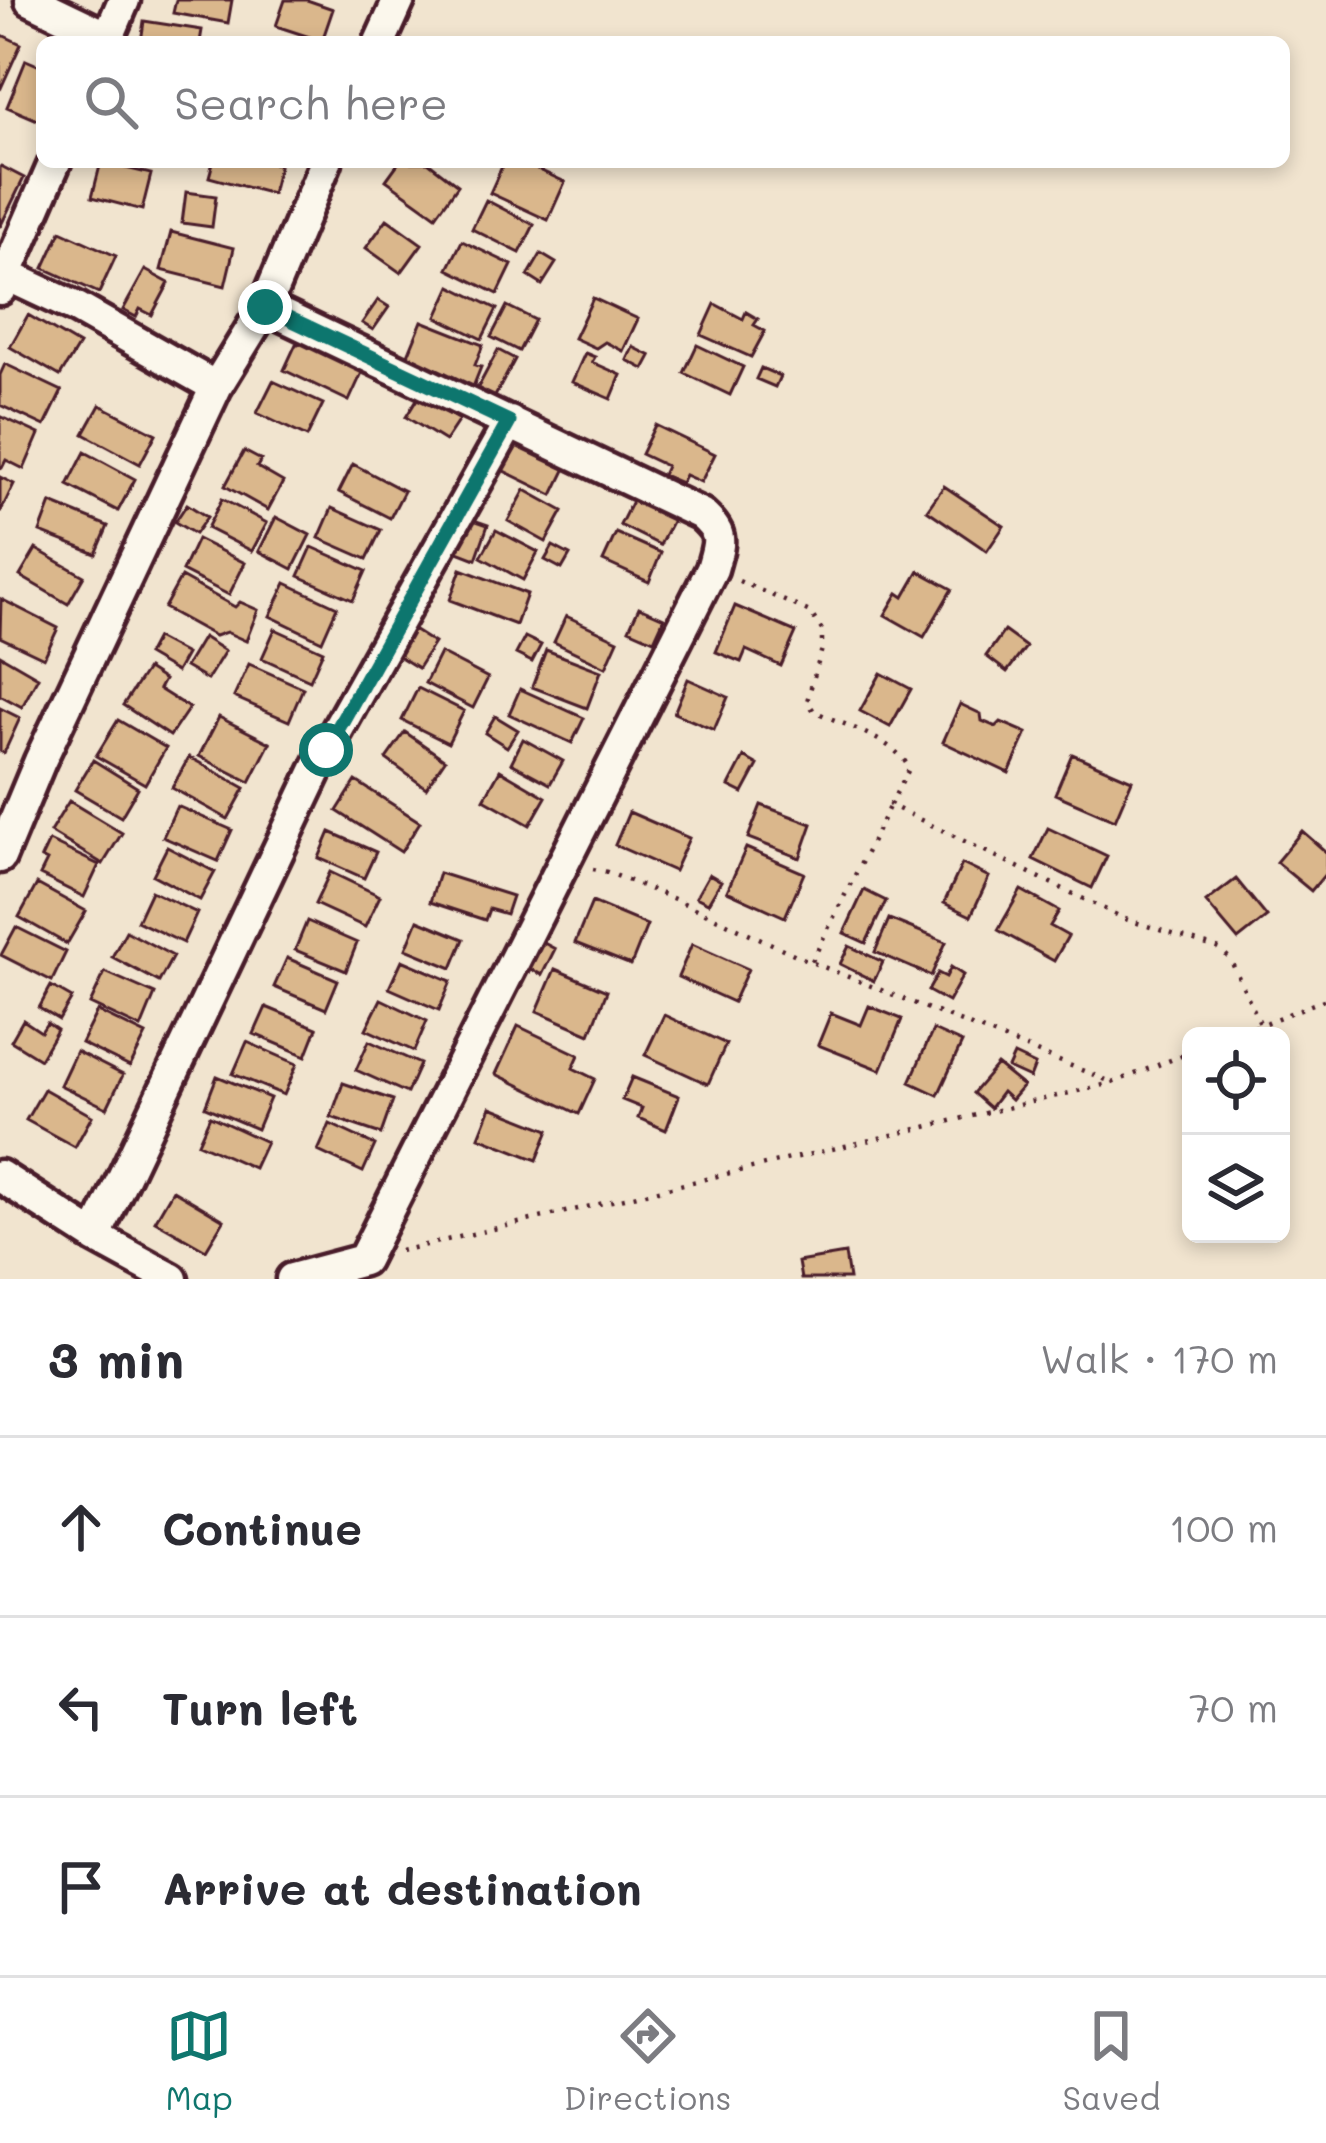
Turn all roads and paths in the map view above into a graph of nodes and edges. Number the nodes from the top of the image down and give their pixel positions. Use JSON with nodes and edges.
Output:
{"nodes":[{"id":1,"x":31,"y":0,"type":"edge"},
{"id":2,"x":124,"y":0,"type":"edge"},
{"id":3,"x":399,"y":0,"type":"edge"},
{"id":4,"x":98,"y":36,"type":"edge"},
{"id":5,"x":108,"y":36,"type":"edge"},
{"id":6,"x":383,"y":36,"type":"edge"},
{"id":7,"x":52,"y":168,"type":"edge"},
{"id":8,"x":323,"y":168,"type":"edge"},
{"id":9,"x":2,"y":279,"type":"edge"},
{"id":10,"x":265,"y":307,"type":"junction"},
{"id":11,"x":216,"y":388,"type":"junction"},
{"id":12,"x":509,"y":422,"type":"junction"},
{"id":13,"x":712,"y":568,"type":"junction"},
{"id":14,"x":890,"y":806,"type":"junction"},
{"id":15,"x":567,"y":856,"type":"junction"},
{"id":16,"x":0,"y":857,"type":"edge"},
{"id":17,"x":812,"y":962,"type":"junction"},
{"id":18,"x":1326,"y":999,"type":"edge"},
{"id":19,"x":1261,"y":1024,"type":"junction"},
{"id":20,"x":1254,"y":1027,"type":"edge"},
{"id":21,"x":1182,"y":1056,"type":"edge"},
{"id":22,"x":1112,"y":1083,"type":"junction"},
{"id":23,"x":0,"y":1176,"type":"edge"},
{"id":24,"x":95,"y":1237,"type":"junction"},
{"id":25,"x":363,"y":1260,"type":"junction"},
{"id":26,"x":172,"y":1279,"type":"edge"},
{"id":27,"x":292,"y":1279,"type":"edge"}],
"edges":[{"from":1,"to":4,"type":"street"},
{"from":2,"to":5,"type":"street"},
{"from":3,"to":6,"type":"street"},
{"from":7,"to":9,"type":"street"},
{"from":8,"to":10,"type":"street"},
{"from":9,"to":11,"type":"street"},
{"from":10,"to":11,"type":"street"},
{"from":10,"to":12,"type":"street"},
{"from":11,"to":16,"type":"street"},
{"from":12,"to":13,"type":"street"},
{"from":12,"to":24,"type":"street"},
{"from":13,"to":14,"type":"path"},
{"from":13,"to":15,"type":"street"},
{"from":14,"to":17,"type":"path"},
{"from":14,"to":19,"type":"path"},
{"from":15,"to":17,"type":"path"},
{"from":15,"to":25,"type":"street"},
{"from":17,"to":22,"type":"path"},
{"from":18,"to":19,"type":"path"},
{"from":19,"to":20,"type":"path"},
{"from":21,"to":22,"type":"path"},
{"from":22,"to":25,"type":"path"},
{"from":23,"to":24,"type":"street"},
{"from":24,"to":26,"type":"street"},
{"from":25,"to":27,"type":"street"}]}
